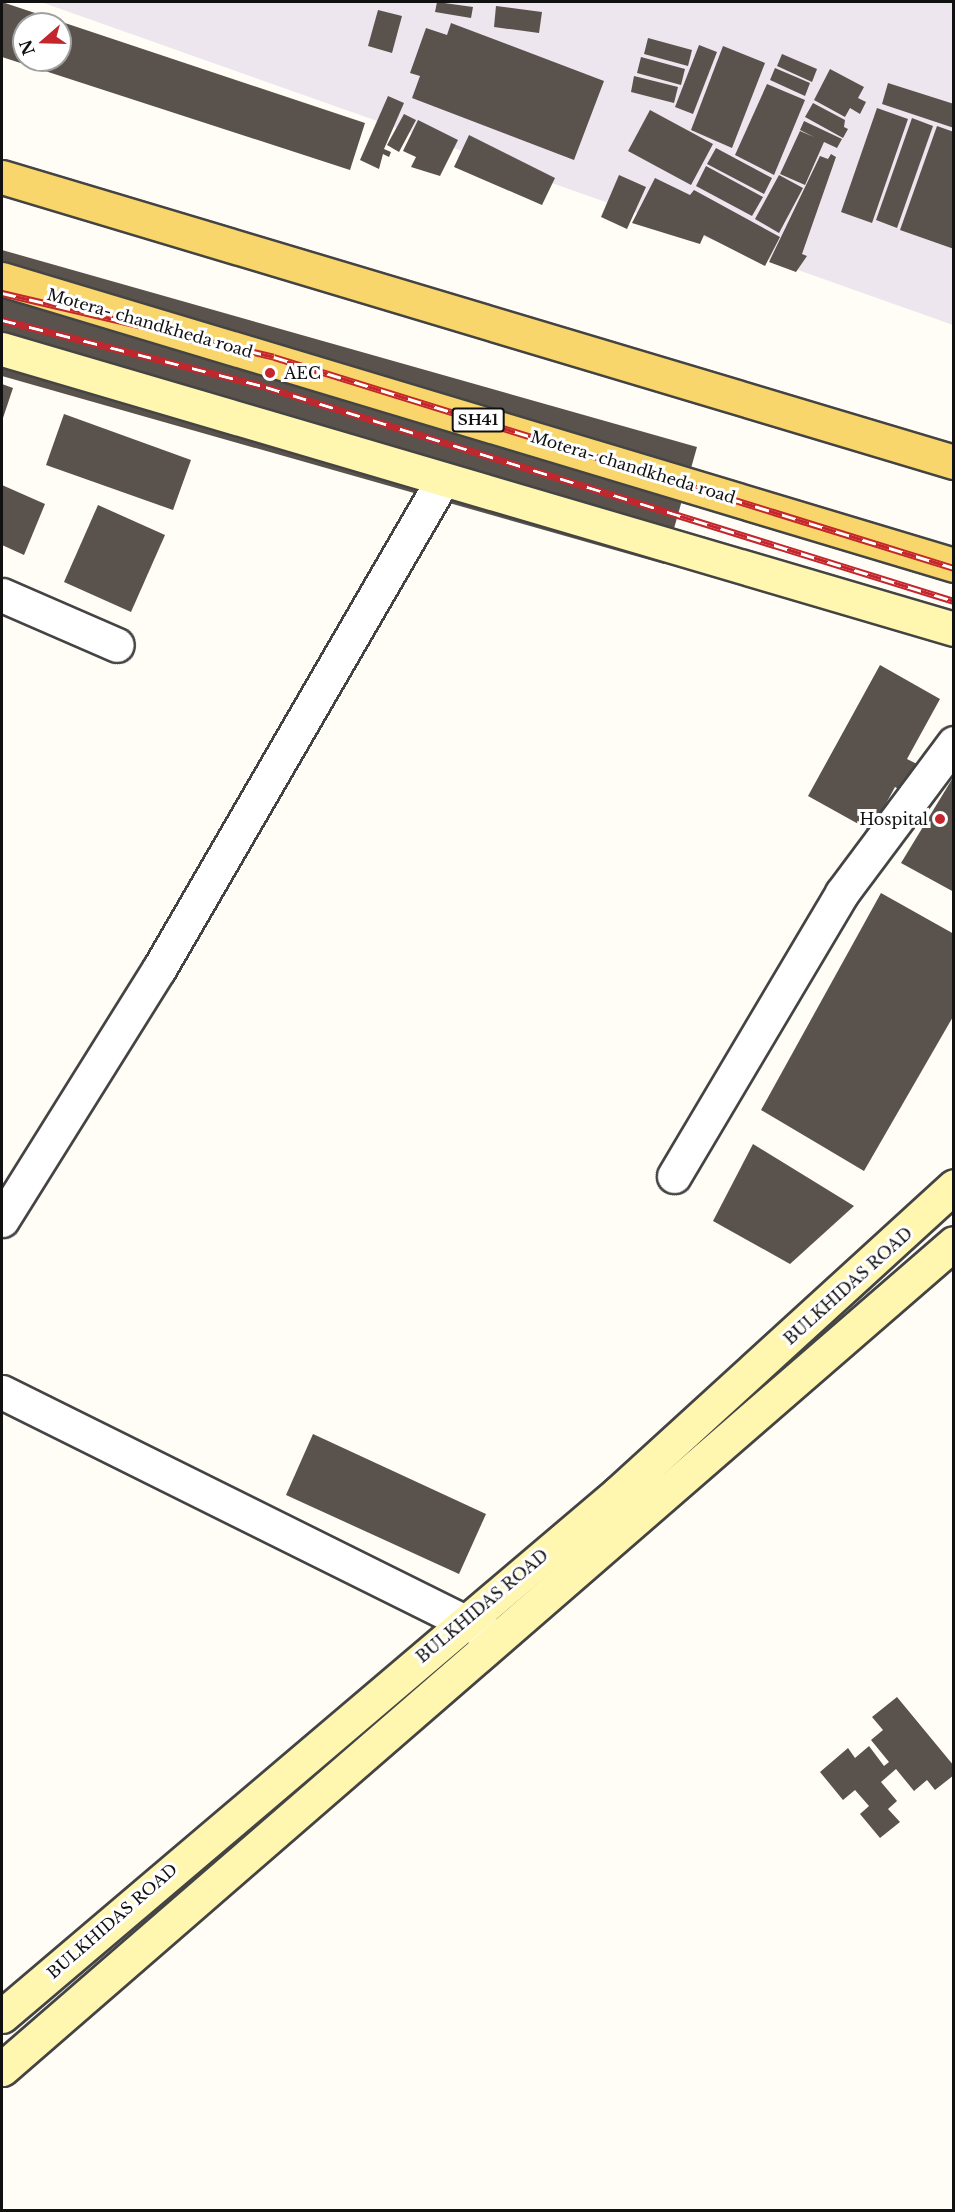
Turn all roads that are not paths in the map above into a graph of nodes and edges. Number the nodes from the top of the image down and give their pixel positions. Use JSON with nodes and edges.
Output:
{"nodes":[{"id":1,"x":2,"y":177,"type":"edge"},
{"id":2,"x":2,"y":279,"type":"edge"},
{"id":3,"x":2,"y":350,"type":"edge"},
{"id":4,"x":954,"y":462,"type":"edge"},
{"id":5,"x":442,"y":479,"type":"junction"},
{"id":6,"x":954,"y":565,"type":"edge"},
{"id":7,"x":2,"y":595,"type":"edge"},
{"id":8,"x":954,"y":629,"type":"edge"},
{"id":9,"x":117,"y":645,"type":"dead end"},
{"id":10,"x":954,"y":743,"type":"edge"},
{"id":11,"x":674,"y":1176,"type":"dead end"},
{"id":12,"x":954,"y":1186,"type":"edge"},
{"id":13,"x":2,"y":1220,"type":"edge"},
{"id":14,"x":954,"y":1244,"type":"edge"},
{"id":15,"x":2,"y":1392,"type":"edge"},
{"id":16,"x":462,"y":1622,"type":"junction"},
{"id":17,"x":500,"y":1640,"type":"junction"},
{"id":18,"x":2,"y":2016,"type":"edge"},
{"id":19,"x":2,"y":2069,"type":"edge"}],
"edges":[{"from":1,"to":4,"type":"main road"},
{"from":2,"to":6,"type":"main road","name":"Motera- chandkheda road","number":"SH41"},
{"from":3,"to":5,"type":"main road"},
{"from":5,"to":8,"type":"main road"},
{"from":5,"to":13,"type":"street"},
{"from":7,"to":9,"type":"street"},
{"from":10,"to":11,"type":"street"},
{"from":12,"to":16,"type":"main road","name":"BULKHIDAS ROAD"},
{"from":14,"to":17,"type":"main road"},
{"from":15,"to":16,"type":"street"},
{"from":16,"to":17,"type":"street"},
{"from":16,"to":18,"type":"main road","name":"BULKHIDAS ROAD"},
{"from":17,"to":19,"type":"main road"}]}
